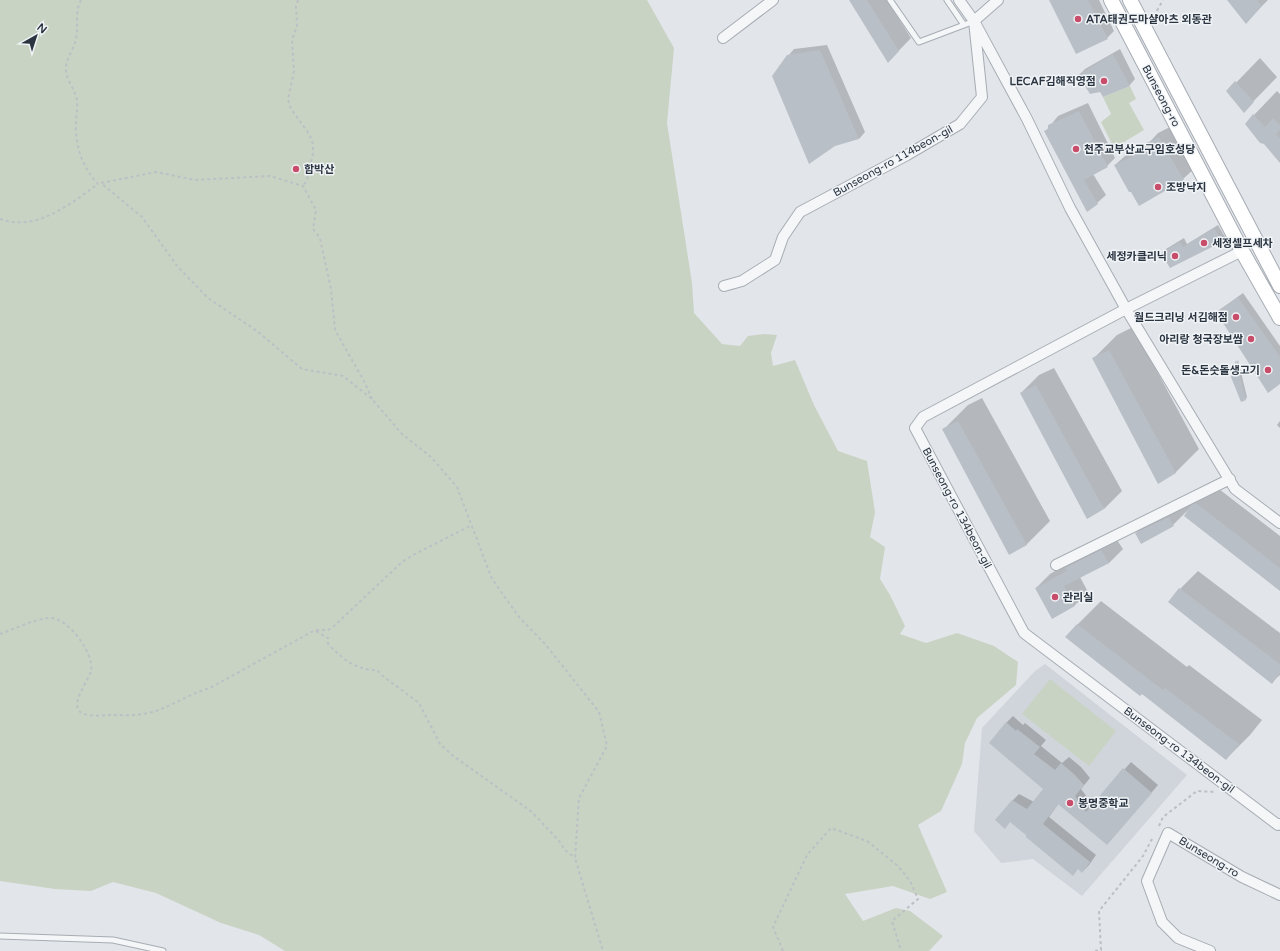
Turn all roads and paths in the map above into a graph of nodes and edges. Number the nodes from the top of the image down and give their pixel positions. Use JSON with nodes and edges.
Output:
{"nodes":[{"id":1,"x":81,"y":0,"type":"edge"},
{"id":2,"x":298,"y":0,"type":"edge"},
{"id":3,"x":772,"y":0,"type":"edge"},
{"id":4,"x":890,"y":0,"type":"edge"},
{"id":5,"x":947,"y":0,"type":"edge"},
{"id":6,"x":958,"y":0,"type":"edge"},
{"id":7,"x":998,"y":0,"type":"edge"},
{"id":8,"x":1111,"y":0,"type":"edge"},
{"id":9,"x":1130,"y":0,"type":"edge"},
{"id":10,"x":969,"y":23,"type":"junction"},
{"id":11,"x":723,"y":38,"type":"dead end"},
{"id":12,"x":100,"y":183,"type":"junction"},
{"id":13,"x":303,"y":186,"type":"junction"},
{"id":14,"x":0,"y":219,"type":"edge"},
{"id":15,"x":1242,"y":252,"type":"junction"},
{"id":16,"x":724,"y":286,"type":"dead end"},
{"id":17,"x":1280,"y":286,"type":"edge"},
{"id":18,"x":1126,"y":309,"type":"junction"},
{"id":19,"x":1280,"y":318,"type":"edge"},
{"id":20,"x":372,"y":399,"type":"junction"},
{"id":21,"x":1230,"y":478,"type":"junction"},
{"id":22,"x":1280,"y":523,"type":"edge"},
{"id":23,"x":472,"y":525,"type":"junction"},
{"id":24,"x":1056,"y":565,"type":"dead end"},
{"id":25,"x":315,"y":630,"type":"junction"},
{"id":26,"x":0,"y":634,"type":"edge"},
{"id":27,"x":1280,"y":824,"type":"edge"},
{"id":28,"x":575,"y":858,"type":"junction"},
{"id":29,"x":1280,"y":895,"type":"edge"},
{"id":30,"x":0,"y":936,"type":"edge"},
{"id":31,"x":163,"y":951,"type":"edge"},
{"id":32,"x":603,"y":951,"type":"edge"},
{"id":33,"x":783,"y":951,"type":"edge"},
{"id":34,"x":901,"y":951,"type":"edge"},
{"id":35,"x":1210,"y":951,"type":"edge"}],
"edges":[{"from":1,"to":12,"type":"path"},
{"from":2,"to":13,"type":"path"},
{"from":3,"to":11,"type":"street"},
{"from":4,"to":10,"type":"lane"},
{"from":5,"to":10,"type":"lane"},
{"from":6,"to":10,"type":"street"},
{"from":7,"to":10,"type":"street"},
{"from":8,"to":15,"type":"main road","name":"Bunseong-ro"},
{"from":9,"to":17,"type":"main road","name":"Bunseong-ro"},
{"from":10,"to":16,"type":"street","name":"Bunseong-ro 114beon-gil"},
{"from":10,"to":18,"type":"street"},
{"from":12,"to":13,"type":"path"},
{"from":12,"to":14,"type":"path"},
{"from":12,"to":20,"type":"path"},
{"from":13,"to":20,"type":"path"},
{"from":15,"to":18,"type":"street","name":"Bunseong-ro 134beon-gil"},
{"from":15,"to":19,"type":"main road","name":"Bunseong-ro"},
{"from":18,"to":21,"type":"street"},
{"from":18,"to":27,"type":"street","name":"Bunseong-ro 134beon-gil"},
{"from":20,"to":23,"type":"path"},
{"from":21,"to":22,"type":"street"},
{"from":21,"to":24,"type":"street"},
{"from":23,"to":25,"type":"path"},
{"from":23,"to":28,"type":"path"},
{"from":25,"to":26,"type":"path"},
{"from":25,"to":28,"type":"path"},
{"from":28,"to":32,"type":"path"},
{"from":29,"to":35,"type":"street","name":"Bunseong-ro"},
{"from":30,"to":31,"type":"lane"},
{"from":33,"to":34,"type":"path"}]}
